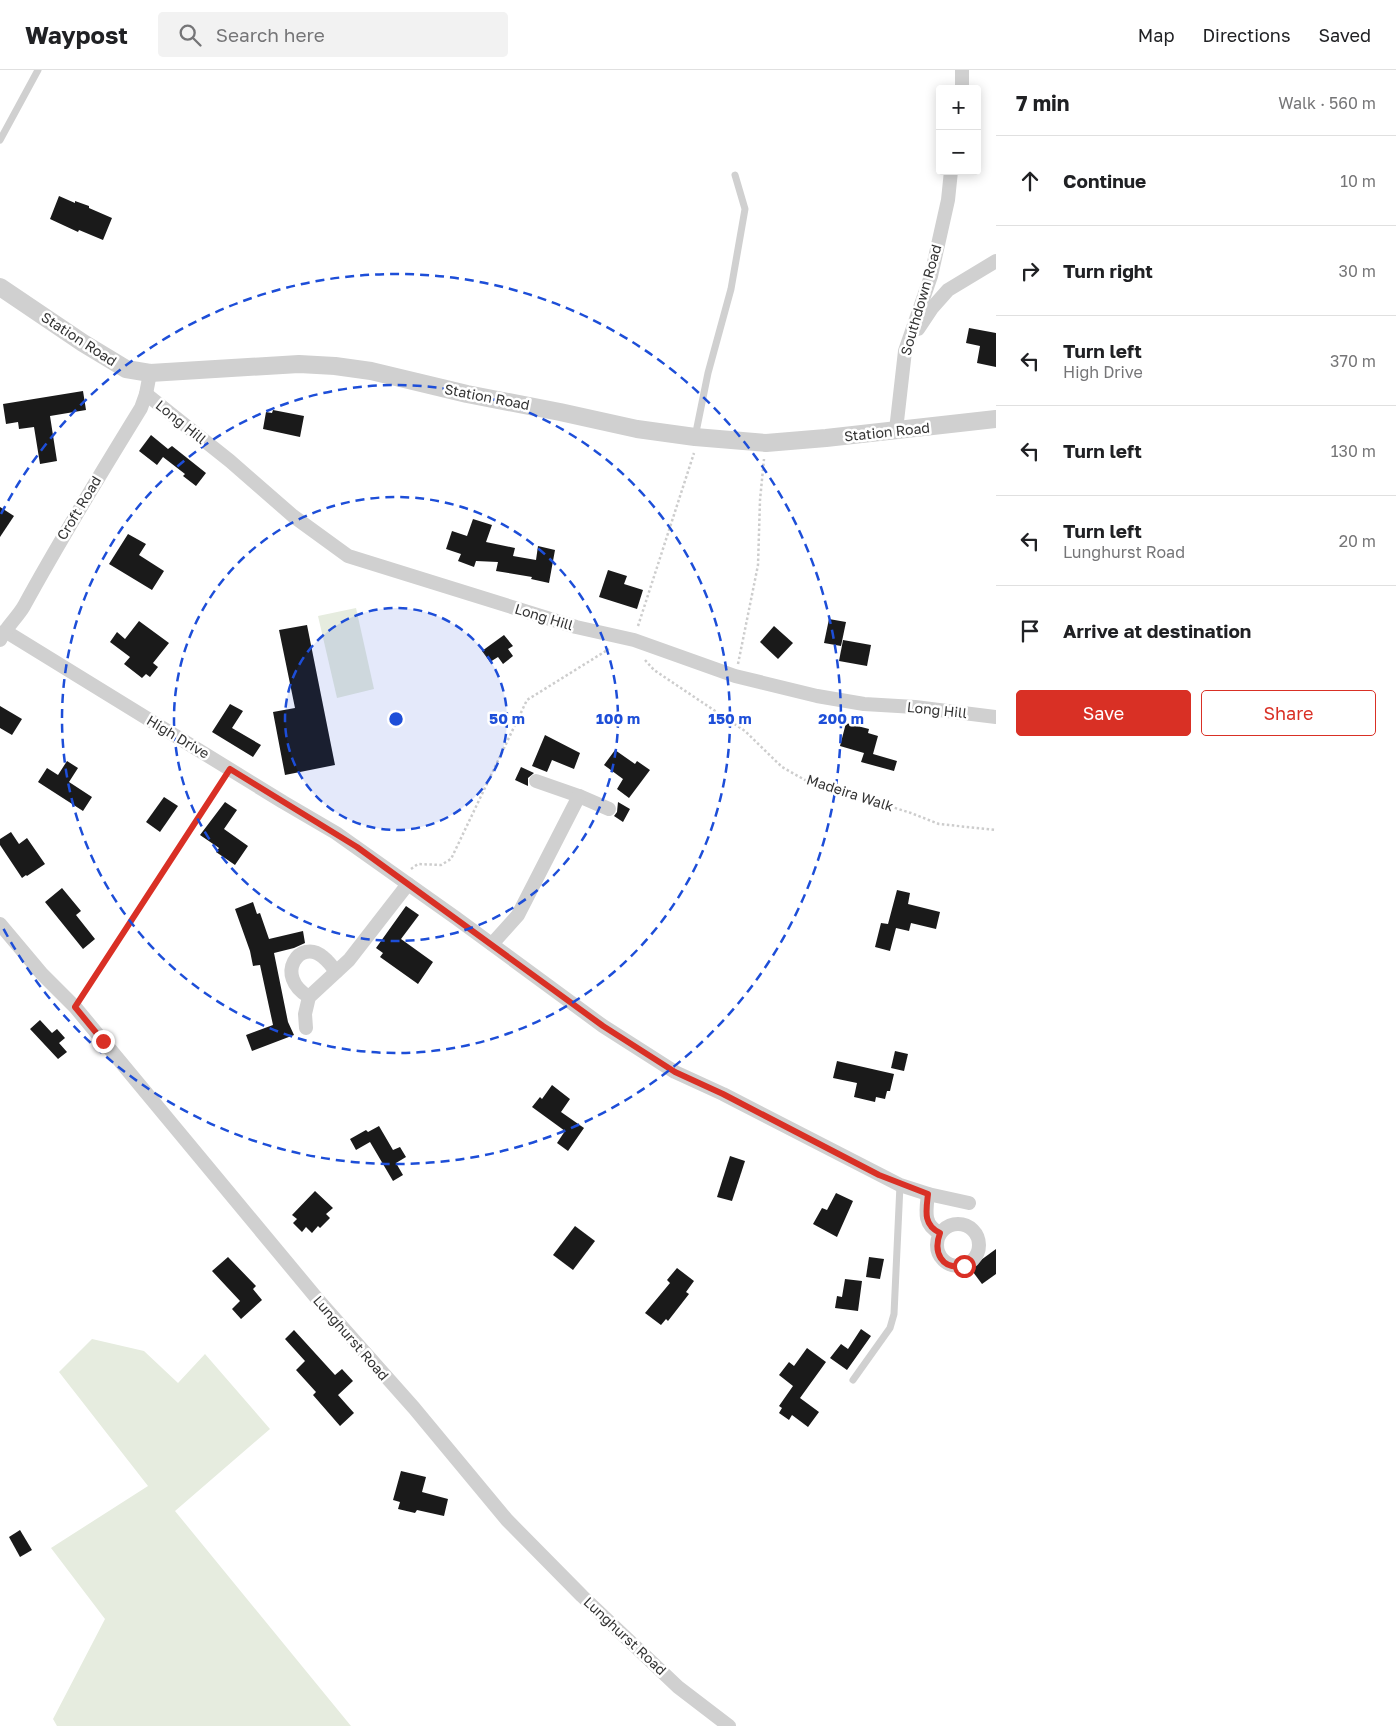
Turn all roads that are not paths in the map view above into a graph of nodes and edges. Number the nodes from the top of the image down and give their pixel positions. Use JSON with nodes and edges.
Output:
{"nodes":[{"id":1,"x":38,"y":70,"type":"edge"},
{"id":2,"x":962,"y":70,"type":"edge"},
{"id":3,"x":962,"y":85,"type":"edge"},
{"id":4,"x":0,"y":140,"type":"edge"},
{"id":5,"x":735,"y":175,"type":"dead end"},
{"id":6,"x":951,"y":175,"type":"edge"},
{"id":7,"x":996,"y":262,"type":"edge"},
{"id":8,"x":0,"y":287,"type":"edge"},
{"id":9,"x":905,"y":351,"type":"junction"},
{"id":10,"x":150,"y":373,"type":"junction"},
{"id":11,"x":146,"y":394,"type":"junction"},
{"id":12,"x":996,"y":419,"type":"edge"},
{"id":13,"x":896,"y":430,"type":"junction"},
{"id":14,"x":697,"y":437,"type":"junction"},
{"id":15,"x":2,"y":635,"type":"edge"},
{"id":16,"x":996,"y":717,"type":"edge"},
{"id":17,"x":536,"y":781,"type":"dead end"},
{"id":18,"x":579,"y":796,"type":"junction"},
{"id":19,"x":609,"y":809,"type":"dead end"},
{"id":20,"x":404,"y":881,"type":"junction"},
{"id":21,"x":0,"y":924,"type":"edge"},
{"id":22,"x":492,"y":944,"type":"junction"},
{"id":23,"x":336,"y":972,"type":"junction"},
{"id":24,"x":309,"y":997,"type":"junction"},
{"id":25,"x":306,"y":1028,"type":"dead end"},
{"id":26,"x":900,"y":1185,"type":"junction"},
{"id":27,"x":928,"y":1194,"type":"junction"},
{"id":28,"x":969,"y":1203,"type":"dead end"},
{"id":29,"x":940,"y":1233,"type":"dead end"},
{"id":30,"x":853,"y":1380,"type":"dead end"},
{"id":31,"x":729,"y":1726,"type":"edge"}],
"edges":[{"from":1,"to":4,"type":"lane"},
{"from":2,"to":3,"type":"street"},
{"from":5,"to":14,"type":"lane"},
{"from":6,"to":9,"type":"street","name":"Southdown Road"},
{"from":7,"to":9,"type":"street"},
{"from":8,"to":10,"type":"street","name":"Station Road"},
{"from":9,"to":13,"type":"street","name":"Southdown Road"},
{"from":10,"to":11,"type":"street","name":"Croft Road"},
{"from":10,"to":14,"type":"street","name":"Station Road"},
{"from":11,"to":15,"type":"street","name":"Croft Road"},
{"from":11,"to":16,"type":"street","name":"Long Hill"},
{"from":12,"to":13,"type":"street","name":"Station Road"},
{"from":13,"to":14,"type":"street","name":"Station Road"},
{"from":15,"to":20,"type":"street","name":"High Drive"},
{"from":17,"to":18,"type":"street"},
{"from":18,"to":19,"type":"street"},
{"from":18,"to":22,"type":"street"},
{"from":20,"to":22,"type":"street","name":"High Drive"},
{"from":20,"to":23,"type":"street"},
{"from":21,"to":31,"type":"street","name":"Lunghurst Road"},
{"from":22,"to":26,"type":"street","name":"High Drive"},
{"from":23,"to":24,"type":"street"},
{"from":23,"to":24,"type":"street"},
{"from":24,"to":25,"type":"street"},
{"from":26,"to":27,"type":"street","name":"High Drive"},
{"from":26,"to":30,"type":"lane"},
{"from":27,"to":28,"type":"street","name":"High Drive"},
{"from":27,"to":29,"type":"street"}]}
